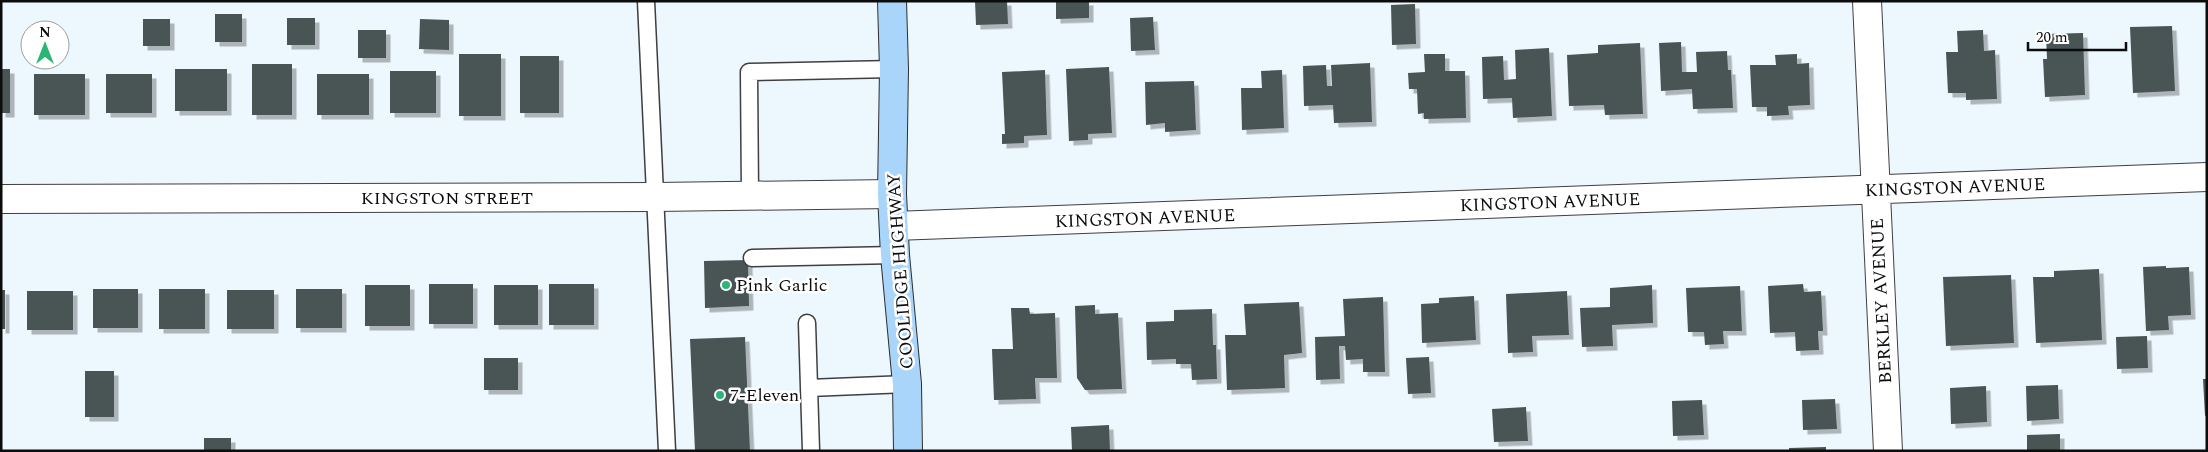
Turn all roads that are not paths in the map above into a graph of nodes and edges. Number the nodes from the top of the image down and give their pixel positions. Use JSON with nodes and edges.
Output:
{"nodes":[{"id":1,"x":646,"y":1,"type":"edge"},
{"id":2,"x":892,"y":1,"type":"edge"},
{"id":3,"x":1867,"y":1,"type":"edge"},
{"id":4,"x":894,"y":69,"type":"junction"},
{"id":5,"x":2207,"y":177,"type":"edge"},
{"id":6,"x":1875,"y":190,"type":"junction"},
{"id":7,"x":892,"y":194,"type":"junction"},
{"id":8,"x":750,"y":196,"type":"junction"},
{"id":9,"x":655,"y":197,"type":"junction"},
{"id":10,"x":1,"y":199,"type":"edge"},
{"id":11,"x":894,"y":226,"type":"junction"},
{"id":12,"x":895,"y":255,"type":"junction"},
{"id":13,"x":752,"y":258,"type":"dead end"},
{"id":14,"x":807,"y":323,"type":"dead end"},
{"id":15,"x":907,"y":384,"type":"junction"},
{"id":16,"x":809,"y":388,"type":"junction"},
{"id":17,"x":668,"y":451,"type":"edge"},
{"id":18,"x":810,"y":451,"type":"edge"},
{"id":19,"x":908,"y":451,"type":"edge"},
{"id":20,"x":1888,"y":451,"type":"edge"}],
"edges":[{"from":1,"to":9,"type":"lane"},
{"from":2,"to":4,"type":"main road","name":"COOLIDGE HIGHWAY"},
{"from":3,"to":6,"type":"street","name":"BERKLEY AVENUE"},
{"from":4,"to":7,"type":"main road","name":"COOLIDGE HIGHWAY"},
{"from":4,"to":8,"type":"lane"},
{"from":5,"to":6,"type":"street","name":"KINGSTON AVENUE"},
{"from":6,"to":11,"type":"street","name":"KINGSTON AVENUE"},
{"from":6,"to":20,"type":"street","name":"BERKLEY AVENUE"},
{"from":7,"to":8,"type":"street","name":"KINGSTON STREET"},
{"from":7,"to":11,"type":"main road","name":"COOLIDGE HIGHWAY"},
{"from":8,"to":9,"type":"street","name":"KINGSTON STREET"},
{"from":9,"to":10,"type":"street","name":"KINGSTON STREET"},
{"from":9,"to":17,"type":"lane"},
{"from":11,"to":12,"type":"main road","name":"COOLIDGE HIGHWAY"},
{"from":12,"to":13,"type":"lane"},
{"from":12,"to":15,"type":"main road","name":"COOLIDGE HIGHWAY"},
{"from":14,"to":16,"type":"lane"},
{"from":15,"to":16,"type":"lane"},
{"from":15,"to":19,"type":"main road","name":"COOLIDGE HIGHWAY"},
{"from":16,"to":18,"type":"lane"}]}
